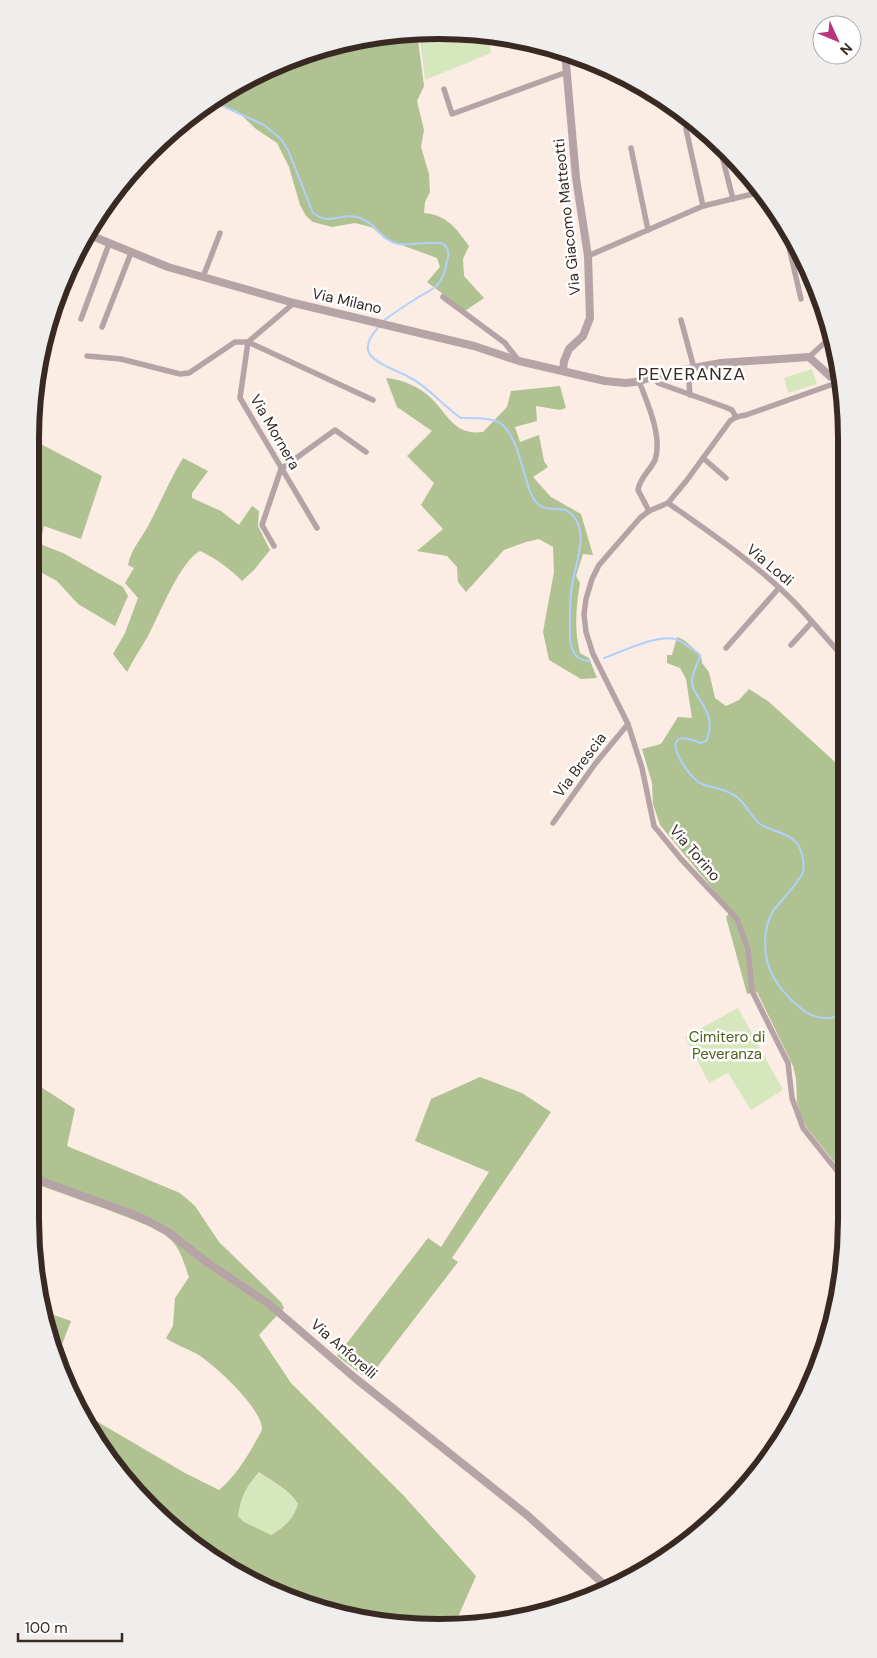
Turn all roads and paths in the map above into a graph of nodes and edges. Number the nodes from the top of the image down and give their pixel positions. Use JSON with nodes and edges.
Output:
{"nodes":[{"id":1,"x":566,"y":60,"type":"edge"},
{"id":2,"x":567,"y":72,"type":"junction"},
{"id":3,"x":444,"y":89,"type":"dead end"},
{"id":4,"x":686,"y":129,"type":"dead end"},
{"id":5,"x":631,"y":148,"type":"dead end"},
{"id":6,"x":722,"y":158,"type":"edge"},
{"id":7,"x":755,"y":194,"type":"edge"},
{"id":8,"x":733,"y":199,"type":"junction"},
{"id":9,"x":703,"y":206,"type":"junction"},
{"id":10,"x":648,"y":230,"type":"junction"},
{"id":11,"x":220,"y":233,"type":"dead end"},
{"id":12,"x":93,"y":237,"type":"edge"},
{"id":13,"x":109,"y":244,"type":"junction"},
{"id":14,"x":789,"y":246,"type":"edge"},
{"id":15,"x":131,"y":253,"type":"junction"},
{"id":16,"x":588,"y":256,"type":"junction"},
{"id":17,"x":203,"y":277,"type":"junction"},
{"id":18,"x":443,"y":297,"type":"dead end"},
{"id":19,"x":801,"y":299,"type":"dead end"},
{"id":20,"x":294,"y":303,"type":"junction"},
{"id":21,"x":81,"y":319,"type":"dead end"},
{"id":22,"x":681,"y":320,"type":"dead end"},
{"id":23,"x":102,"y":327,"type":"dead end"},
{"id":24,"x":826,"y":341,"type":"edge"},
{"id":25,"x":248,"y":342,"type":"junction"},
{"id":26,"x":87,"y":356,"type":"dead end"},
{"id":27,"x":809,"y":357,"type":"junction"},
{"id":28,"x":519,"y":361,"type":"junction"},
{"id":29,"x":691,"y":369,"type":"junction"},
{"id":30,"x":562,"y":371,"type":"junction"},
{"id":31,"x":655,"y":377,"type":"junction"},
{"id":32,"x":834,"y":377,"type":"edge"},
{"id":33,"x":639,"y":381,"type":"junction"},
{"id":34,"x":835,"y":384,"type":"edge"},
{"id":35,"x":690,"y":395,"type":"junction"},
{"id":36,"x":374,"y":400,"type":"dead end"},
{"id":37,"x":736,"y":417,"type":"junction"},
{"id":38,"x":366,"y":452,"type":"dead end"},
{"id":39,"x":703,"y":458,"type":"junction"},
{"id":40,"x":281,"y":469,"type":"junction"},
{"id":41,"x":726,"y":478,"type":"dead end"},
{"id":42,"x":668,"y":503,"type":"junction"},
{"id":43,"x":649,"y":511,"type":"junction"},
{"id":44,"x":317,"y":528,"type":"dead end"},
{"id":45,"x":274,"y":546,"type":"dead end"},
{"id":46,"x":779,"y":588,"type":"junction"},
{"id":47,"x":812,"y":622,"type":"junction"},
{"id":48,"x":791,"y":645,"type":"dead end"},
{"id":49,"x":726,"y":648,"type":"dead end"},
{"id":50,"x":838,"y":651,"type":"edge"},
{"id":51,"x":628,"y":724,"type":"junction"},
{"id":52,"x":553,"y":823,"type":"dead end"},
{"id":53,"x":838,"y":1172,"type":"edge"},
{"id":54,"x":39,"y":1180,"type":"edge"},
{"id":55,"x":603,"y":1584,"type":"edge"}],
"edges":[{"from":1,"to":2,"type":"street","name":"Via Giacomo Matteotti"},
{"from":2,"to":3,"type":"street"},
{"from":2,"to":16,"type":"street","name":"Via Giacomo Matteotti"},
{"from":4,"to":9,"type":"street"},
{"from":5,"to":10,"type":"street"},
{"from":6,"to":8,"type":"street"},
{"from":7,"to":8,"type":"street"},
{"from":8,"to":9,"type":"street"},
{"from":9,"to":10,"type":"street"},
{"from":10,"to":16,"type":"street"},
{"from":11,"to":17,"type":"street"},
{"from":12,"to":13,"type":"street","name":"Via Milano"},
{"from":13,"to":15,"type":"street","name":"Via Milano"},
{"from":13,"to":21,"type":"street"},
{"from":14,"to":19,"type":"street"},
{"from":15,"to":17,"type":"street","name":"Via Milano"},
{"from":15,"to":23,"type":"street"},
{"from":16,"to":30,"type":"street","name":"Via Giacomo Matteotti"},
{"from":17,"to":20,"type":"street","name":"Via Milano"},
{"from":18,"to":28,"type":"street"},
{"from":20,"to":25,"type":"street"},
{"from":20,"to":28,"type":"street","name":"Via Milano"},
{"from":22,"to":29,"type":"street"},
{"from":24,"to":27,"type":"street"},
{"from":25,"to":26,"type":"street"},
{"from":25,"to":36,"type":"street"},
{"from":25,"to":40,"type":"street","name":"Via Mornera"},
{"from":27,"to":29,"type":"street","name":"Via Milano"},
{"from":27,"to":32,"type":"street"},
{"from":28,"to":30,"type":"street","name":"Via Milano"},
{"from":29,"to":31,"type":"street","name":"Via Milano"},
{"from":29,"to":35,"type":"street"},
{"from":30,"to":33,"type":"street","name":"Via Milano"},
{"from":31,"to":33,"type":"street","name":"Via Milano"},
{"from":31,"to":35,"type":"street"},
{"from":33,"to":43,"type":"street"},
{"from":34,"to":37,"type":"street"},
{"from":35,"to":37,"type":"street"},
{"from":37,"to":39,"type":"street"},
{"from":38,"to":40,"type":"street"},
{"from":39,"to":41,"type":"street"},
{"from":39,"to":42,"type":"street"},
{"from":40,"to":44,"type":"street","name":"Via Mornera"},
{"from":40,"to":45,"type":"street"},
{"from":42,"to":43,"type":"street"},
{"from":42,"to":46,"type":"street","name":"Via Lodi"},
{"from":43,"to":51,"type":"street","name":"Via Torino"},
{"from":46,"to":47,"type":"street","name":"Via Lodi"},
{"from":46,"to":49,"type":"street"},
{"from":47,"to":48,"type":"street"},
{"from":47,"to":50,"type":"street","name":"Via Lodi"},
{"from":51,"to":52,"type":"street","name":"Via Brescia"},
{"from":51,"to":53,"type":"street","name":"Via Torino"},
{"from":54,"to":55,"type":"street","name":"Via Anforelli"}]}
